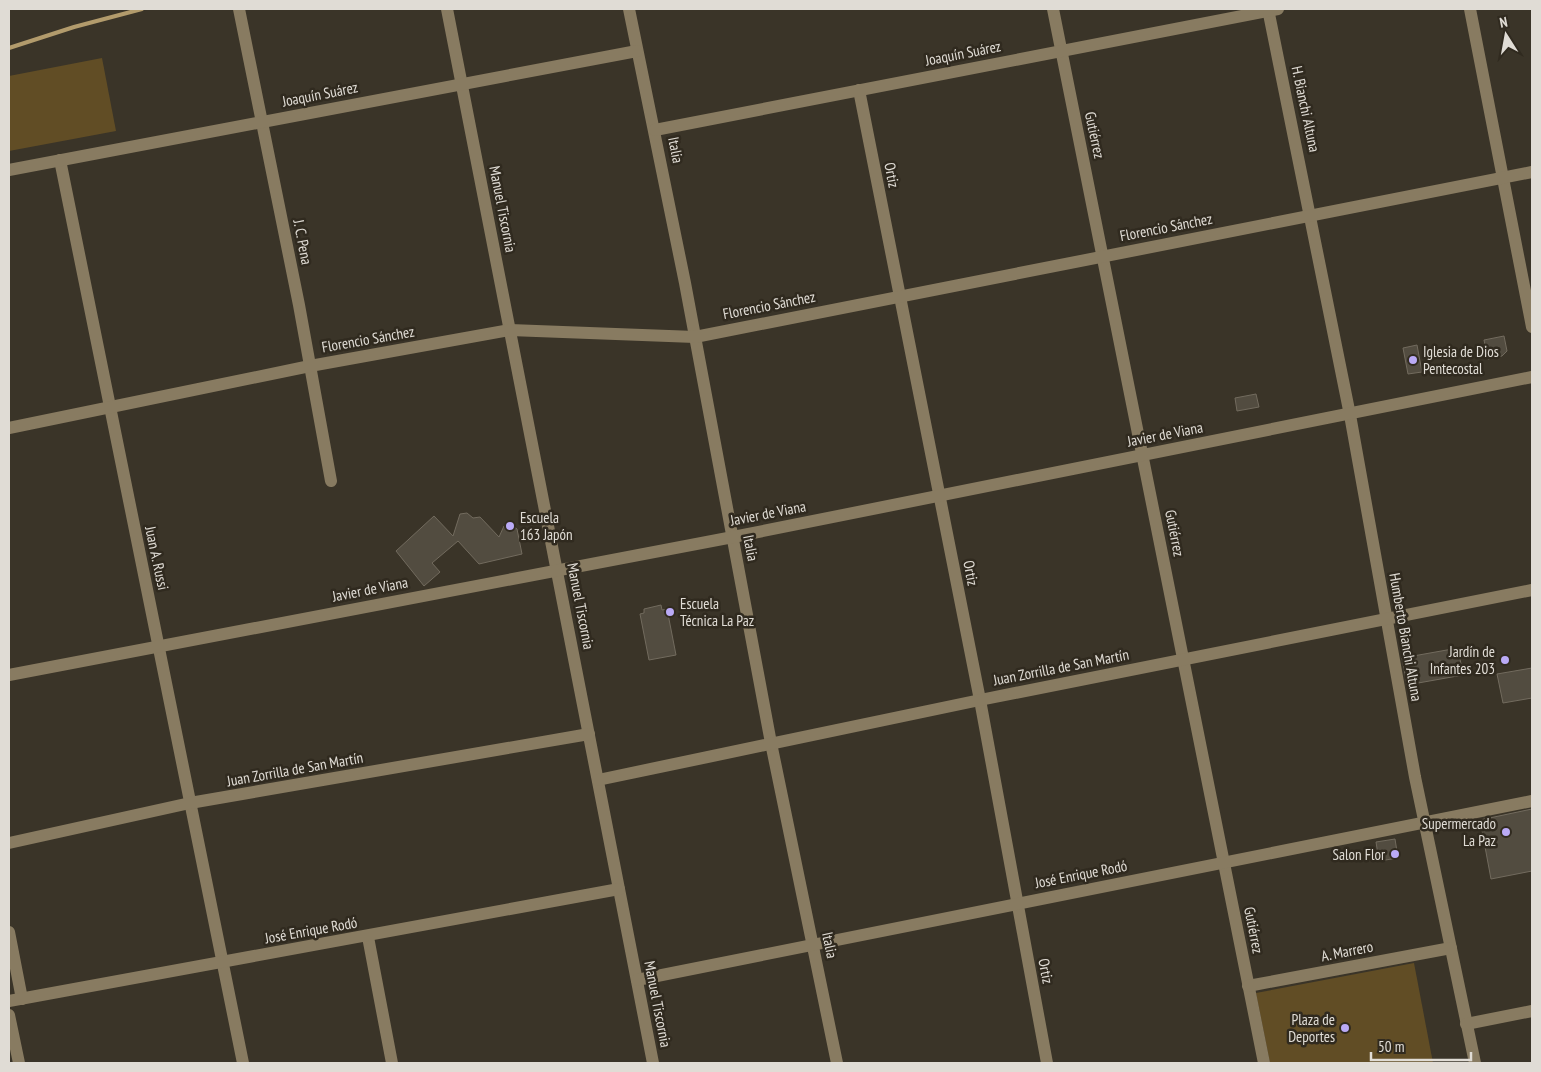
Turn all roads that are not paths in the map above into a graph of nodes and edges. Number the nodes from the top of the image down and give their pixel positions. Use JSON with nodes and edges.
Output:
{"nodes":[{"id":1,"x":239,"y":9,"type":"edge"},
{"id":2,"x":447,"y":9,"type":"edge"},
{"id":3,"x":629,"y":9,"type":"edge"},
{"id":4,"x":1053,"y":9,"type":"edge"},
{"id":5,"x":1272,"y":9,"type":"edge"},
{"id":6,"x":1470,"y":9,"type":"edge"},
{"id":7,"x":637,"y":50,"type":"junction"},
{"id":8,"x":1062,"y":50,"type":"junction"},
{"id":9,"x":462,"y":83,"type":"junction"},
{"id":10,"x":858,"y":90,"type":"junction"},
{"id":11,"x":262,"y":122,"type":"junction"},
{"id":12,"x":655,"y":130,"type":"junction"},
{"id":13,"x":60,"y":160,"type":"junction"},
{"id":14,"x":9,"y":170,"type":"edge"},
{"id":15,"x":1532,"y":172,"type":"edge"},
{"id":16,"x":1502,"y":178,"type":"junction"},
{"id":17,"x":1311,"y":216,"type":"junction"},
{"id":18,"x":1103,"y":256,"type":"junction"},
{"id":19,"x":900,"y":296,"type":"junction"},
{"id":20,"x":1532,"y":327,"type":"edge"},
{"id":21,"x":510,"y":330,"type":"junction"},
{"id":22,"x":695,"y":337,"type":"junction"},
{"id":23,"x":310,"y":366,"type":"junction"},
{"id":24,"x":1532,"y":376,"type":"edge"},
{"id":25,"x":109,"y":407,"type":"junction"},
{"id":26,"x":1350,"y":415,"type":"junction"},
{"id":27,"x":9,"y":428,"type":"edge"},
{"id":28,"x":1144,"y":455,"type":"junction"},
{"id":29,"x":331,"y":481,"type":"dead end"},
{"id":30,"x":939,"y":495,"type":"junction"},
{"id":31,"x":732,"y":537,"type":"junction"},
{"id":32,"x":557,"y":570,"type":"junction"},
{"id":33,"x":1532,"y":590,"type":"edge"},
{"id":34,"x":1386,"y":619,"type":"junction"},
{"id":35,"x":158,"y":646,"type":"junction"},
{"id":36,"x":1183,"y":659,"type":"junction"},
{"id":37,"x":9,"y":675,"type":"edge"},
{"id":38,"x":980,"y":700,"type":"junction"},
{"id":39,"x":589,"y":734,"type":"junction"},
{"id":40,"x":771,"y":743,"type":"junction"},
{"id":41,"x":598,"y":780,"type":"junction"},
{"id":42,"x":1532,"y":801,"type":"edge"},
{"id":43,"x":190,"y":804,"type":"junction"},
{"id":44,"x":1425,"y":823,"type":"junction"},
{"id":45,"x":9,"y":843,"type":"edge"},
{"id":46,"x":1224,"y":863,"type":"junction"},
{"id":47,"x":619,"y":889,"type":"junction"},
{"id":48,"x":1017,"y":904,"type":"junction"},
{"id":49,"x":9,"y":932,"type":"edge"},
{"id":50,"x":368,"y":937,"type":"junction"},
{"id":51,"x":814,"y":945,"type":"junction"},
{"id":52,"x":1451,"y":948,"type":"junction"},
{"id":53,"x":222,"y":963,"type":"junction"},
{"id":54,"x":637,"y":980,"type":"junction"},
{"id":55,"x":1248,"y":986,"type":"junction"},
{"id":56,"x":22,"y":999,"type":"junction"},
{"id":57,"x":9,"y":1001,"type":"edge"},
{"id":58,"x":1532,"y":1011,"type":"edge"},
{"id":59,"x":9,"y":1015,"type":"edge"},
{"id":60,"x":1466,"y":1024,"type":"junction"},
{"id":61,"x":19,"y":1063,"type":"edge"},
{"id":62,"x":243,"y":1063,"type":"edge"},
{"id":63,"x":392,"y":1063,"type":"edge"},
{"id":64,"x":653,"y":1063,"type":"edge"},
{"id":65,"x":838,"y":1063,"type":"edge"},
{"id":66,"x":1047,"y":1063,"type":"edge"},
{"id":67,"x":1264,"y":1063,"type":"edge"},
{"id":68,"x":1474,"y":1063,"type":"edge"}],
"edges":[{"from":1,"to":11,"type":"street","name":"J. C. Pena"},
{"from":2,"to":9,"type":"street","name":"Manuel Tiscornia"},
{"from":3,"to":7,"type":"street","name":"Italia"},
{"from":4,"to":8,"type":"street","name":"Gutiérrez"},
{"from":5,"to":8,"type":"street","name":"Joaquín Suárez"},
{"from":5,"to":17,"type":"street","name":"H. Bianchi Altuna"},
{"from":6,"to":16,"type":"street"},
{"from":7,"to":9,"type":"street","name":"Joaquín Suárez"},
{"from":7,"to":12,"type":"street","name":"Italia"},
{"from":8,"to":10,"type":"street","name":"Joaquín Suárez"},
{"from":8,"to":18,"type":"street","name":"Gutiérrez"},
{"from":9,"to":11,"type":"street","name":"Joaquín Suárez"},
{"from":9,"to":21,"type":"street","name":"Manuel Tiscornia"},
{"from":10,"to":12,"type":"street","name":"Joaquín Suárez"},
{"from":10,"to":19,"type":"street","name":"Ortiz"},
{"from":11,"to":13,"type":"street","name":"Joaquín Suárez"},
{"from":11,"to":23,"type":"street","name":"J. C. Pena"},
{"from":12,"to":22,"type":"street","name":"Italia"},
{"from":13,"to":14,"type":"street","name":"Joaquín Suárez"},
{"from":13,"to":25,"type":"street","name":"Juan A. Russi"},
{"from":15,"to":16,"type":"street","name":"Florencio Sánchez"},
{"from":16,"to":17,"type":"street","name":"Florencio Sánchez"},
{"from":16,"to":20,"type":"street"},
{"from":17,"to":18,"type":"street","name":"Florencio Sánchez"},
{"from":17,"to":26,"type":"street","name":"Humberto Bianchi Altuna"},
{"from":18,"to":19,"type":"street","name":"Florencio Sánchez"},
{"from":18,"to":28,"type":"street","name":"Gutiérrez"},
{"from":19,"to":22,"type":"street","name":"Florencio Sánchez"},
{"from":19,"to":30,"type":"street","name":"Ortiz"},
{"from":21,"to":22,"type":"street","name":"Florencio Sánchez"},
{"from":21,"to":23,"type":"street","name":"Florencio Sánchez"},
{"from":21,"to":32,"type":"street","name":"Manuel Tiscornia"},
{"from":22,"to":31,"type":"street","name":"Italia"},
{"from":23,"to":25,"type":"street","name":"Florencio Sánchez"},
{"from":23,"to":29,"type":"street","name":"J. C. Pena"},
{"from":24,"to":26,"type":"street","name":"Javier de Viana"},
{"from":25,"to":27,"type":"street","name":"Florencio Sánchez"},
{"from":25,"to":35,"type":"street","name":"Juan A. Russi"},
{"from":26,"to":28,"type":"street","name":"Javier de Viana"},
{"from":26,"to":34,"type":"street","name":"Humberto Bianchi Altuna"},
{"from":28,"to":30,"type":"street","name":"Javier de Viana"},
{"from":28,"to":36,"type":"street","name":"Gutiérrez"},
{"from":30,"to":31,"type":"street","name":"Javier de Viana"},
{"from":30,"to":38,"type":"street","name":"Ortiz"},
{"from":31,"to":32,"type":"street","name":"Javier de Viana"},
{"from":31,"to":40,"type":"street","name":"Italia"},
{"from":32,"to":35,"type":"street","name":"Javier de Viana"},
{"from":32,"to":39,"type":"street","name":"Manuel Tiscornia"},
{"from":33,"to":34,"type":"street","name":"Juan Zorrilla de San Martín"},
{"from":34,"to":36,"type":"street","name":"Juan Zorrilla de San Martín"},
{"from":34,"to":44,"type":"street","name":"Humberto Bianchi Altuna"},
{"from":35,"to":37,"type":"street","name":"Javier de Viana"},
{"from":35,"to":43,"type":"street","name":"Juan A. Russi"},
{"from":36,"to":38,"type":"street","name":"Juan Zorrilla de San Martín"},
{"from":36,"to":46,"type":"street","name":"Gutiérrez"},
{"from":38,"to":40,"type":"street","name":"Juan Zorrilla de San Martín"},
{"from":38,"to":48,"type":"street","name":"Ortiz"},
{"from":39,"to":41,"type":"street","name":"Manuel Tiscornia"},
{"from":39,"to":43,"type":"street","name":"Juan Zorrilla de San Martín"},
{"from":40,"to":41,"type":"street","name":"Juan Zorrilla de San Martín"},
{"from":40,"to":51,"type":"street","name":"Italia"},
{"from":41,"to":47,"type":"street","name":"Manuel Tiscornia"},
{"from":42,"to":44,"type":"street","name":"José Enrique Rodó"},
{"from":43,"to":45,"type":"street","name":"Juan Zorrilla de San Martín"},
{"from":43,"to":53,"type":"street","name":"Juan A. Russi"},
{"from":44,"to":46,"type":"street","name":"José Enrique Rodó"},
{"from":44,"to":52,"type":"street","name":"Humberto Bianchi Altuna"},
{"from":46,"to":48,"type":"street","name":"José Enrique Rodó"},
{"from":46,"to":55,"type":"street","name":"Gutiérrez"},
{"from":47,"to":50,"type":"street","name":"José Enrique Rodó"},
{"from":47,"to":54,"type":"street","name":"Manuel Tiscornia"},
{"from":48,"to":51,"type":"street","name":"José Enrique Rodó"},
{"from":48,"to":66,"type":"street","name":"Ortiz"},
{"from":49,"to":56,"type":"street"},
{"from":50,"to":53,"type":"street","name":"José Enrique Rodó"},
{"from":50,"to":63,"type":"street"},
{"from":51,"to":54,"type":"street","name":"José Enrique Rodó"},
{"from":51,"to":65,"type":"street","name":"Italia"},
{"from":52,"to":55,"type":"street","name":"A. Marrero"},
{"from":52,"to":60,"type":"street","name":"Humberto Bianchi Altuna"},
{"from":53,"to":56,"type":"street","name":"José Enrique Rodó"},
{"from":53,"to":62,"type":"street","name":"Juan A. Russi"},
{"from":54,"to":64,"type":"street","name":"Manuel Tiscornia"},
{"from":55,"to":67,"type":"street","name":"Gutiérrez"},
{"from":56,"to":57,"type":"street","name":"José Enrique Rodó"},
{"from":58,"to":60,"type":"street"},
{"from":59,"to":61,"type":"street"},
{"from":60,"to":68,"type":"street","name":"Humberto Bianchi Altuna"}]}
